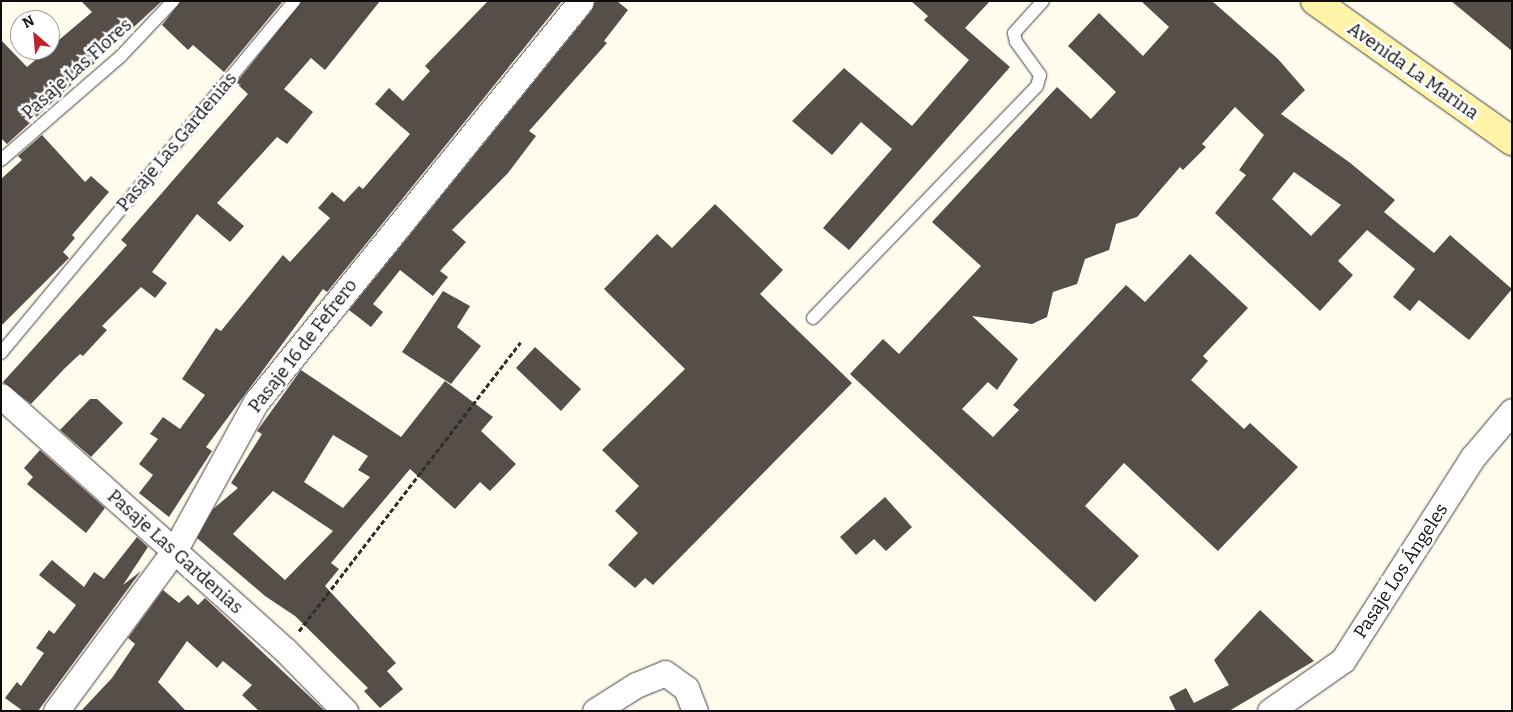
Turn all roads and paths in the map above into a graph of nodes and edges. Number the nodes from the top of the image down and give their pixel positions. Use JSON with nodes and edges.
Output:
{"nodes":[{"id":1,"x":173,"y":1,"type":"edge"},
{"id":2,"x":294,"y":1,"type":"edge"},
{"id":3,"x":581,"y":1,"type":"edge"},
{"id":4,"x":1042,"y":1,"type":"edge"},
{"id":5,"x":1315,"y":1,"type":"edge"},
{"id":6,"x":1512,"y":141,"type":"edge"},
{"id":7,"x":1,"y":160,"type":"edge"},
{"id":8,"x":813,"y":318,"type":"dead end"},
{"id":9,"x":521,"y":342,"type":"dead end"},
{"id":10,"x":1,"y":353,"type":"edge"},
{"id":11,"x":1,"y":396,"type":"edge"},
{"id":12,"x":1512,"y":412,"type":"edge"},
{"id":13,"x":174,"y":551,"type":"junction"},
{"id":14,"x":285,"y":650,"type":"junction"},
{"id":15,"x":56,"y":711,"type":"edge"},
{"id":16,"x":345,"y":711,"type":"edge"},
{"id":17,"x":595,"y":711,"type":"edge"},
{"id":18,"x":695,"y":711,"type":"edge"},
{"id":19,"x":1270,"y":711,"type":"edge"}],
"edges":[{"from":1,"to":7,"type":"lane","name":"Pasaje Las Flores"},
{"from":2,"to":10,"type":"lane","name":"Pasaje Las Gardenias"},
{"from":3,"to":13,"type":"street","name":"Pasaje 16 de Fefrero"},
{"from":4,"to":8,"type":"lane"},
{"from":5,"to":6,"type":"main road","name":"Avenida La Marina"},
{"from":9,"to":14,"type":"path"},
{"from":11,"to":13,"type":"street","name":"Pasaje Las Gardenias"},
{"from":12,"to":19,"type":"street","name":"Pasaje Los Ángeles"},
{"from":13,"to":14,"type":"street","name":"Pasaje Las Gardenias"},
{"from":13,"to":15,"type":"street","name":"Pasaje 16 de Fefrero"},
{"from":14,"to":16,"type":"street","name":"Pasaje Las Gardenias"},
{"from":17,"to":18,"type":"street"}]}
